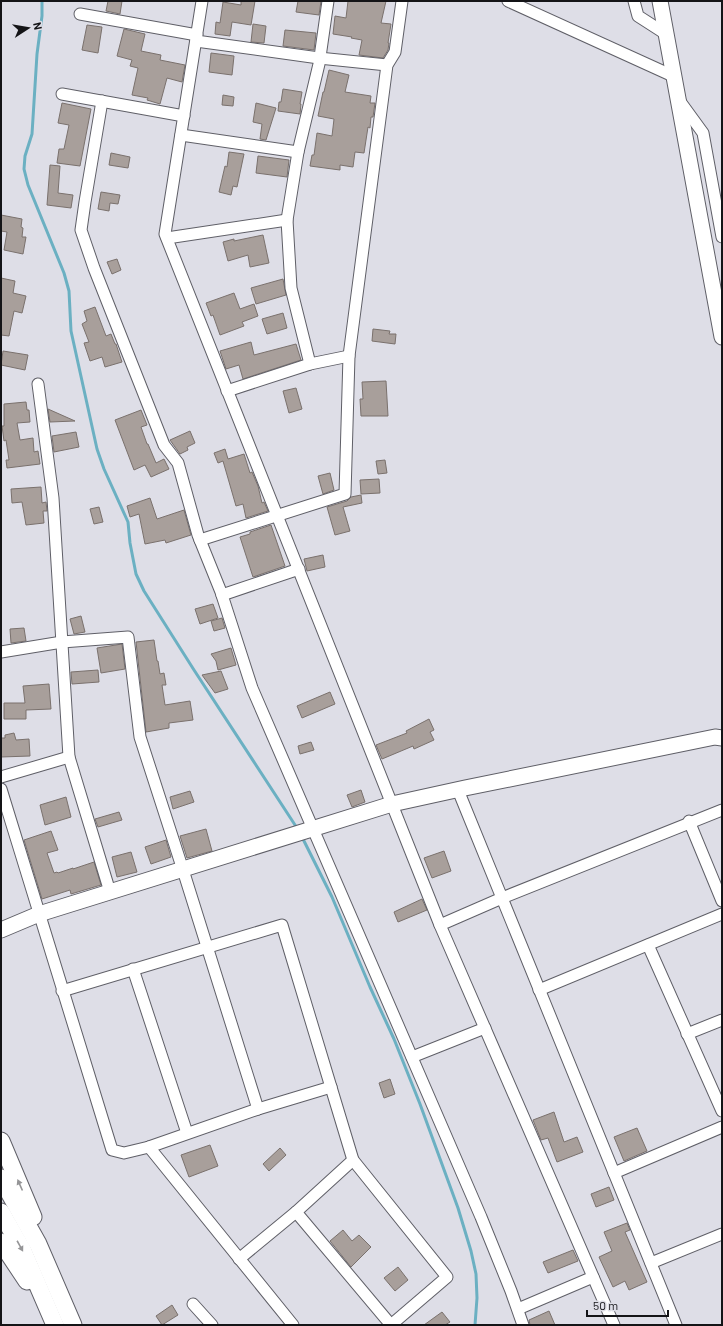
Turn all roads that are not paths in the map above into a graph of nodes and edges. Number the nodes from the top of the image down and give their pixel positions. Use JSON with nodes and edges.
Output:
{"nodes":[{"id":1,"x":202,"y":1,"type":"edge"},
{"id":2,"x":328,"y":1,"type":"edge"},
{"id":3,"x":402,"y":1,"type":"edge"},
{"id":4,"x":508,"y":1,"type":"edge"},
{"id":5,"x":634,"y":1,"type":"edge"},
{"id":6,"x":660,"y":1,"type":"edge"},
{"id":7,"x":80,"y":14,"type":"dead end"},
{"id":8,"x":666,"y":34,"type":"junction"},
{"id":9,"x":196,"y":38,"type":"junction"},
{"id":10,"x":320,"y":58,"type":"junction"},
{"id":11,"x":386,"y":65,"type":"junction"},
{"id":12,"x":673,"y":76,"type":"junction"},
{"id":13,"x":62,"y":94,"type":"dead end"},
{"id":14,"x":678,"y":98,"type":"junction"},
{"id":15,"x":102,"y":102,"type":"junction"},
{"id":16,"x":184,"y":116,"type":"junction"},
{"id":17,"x":181,"y":135,"type":"junction"},
{"id":18,"x":298,"y":152,"type":"junction"},
{"id":19,"x":719,"y":205,"type":"edge"},
{"id":20,"x":698,"y":207,"type":"junction"},
{"id":21,"x":287,"y":220,"type":"junction"},
{"id":22,"x":722,"y":237,"type":"edge"},
{"id":23,"x":167,"y":238,"type":"junction"},
{"id":24,"x":722,"y":337,"type":"edge"},
{"id":25,"x":349,"y":356,"type":"junction"},
{"id":26,"x":310,"y":364,"type":"junction"},
{"id":27,"x":38,"y":384,"type":"dead end"},
{"id":28,"x":228,"y":391,"type":"junction"},
{"id":29,"x":277,"y":515,"type":"junction"},
{"id":30,"x":200,"y":540,"type":"junction"},
{"id":31,"x":299,"y":570,"type":"junction"},
{"id":32,"x":222,"y":595,"type":"junction"},
{"id":33,"x":62,"y":642,"type":"junction"},
{"id":34,"x":1,"y":652,"type":"edge"},
{"id":35,"x":722,"y":738,"type":"edge"},
{"id":36,"x":69,"y":757,"type":"junction"},
{"id":37,"x":1,"y":777,"type":"edge"},
{"id":38,"x":1,"y":789,"type":"edge"},
{"id":39,"x":458,"y":790,"type":"junction"},
{"id":40,"x":392,"y":804,"type":"junction"},
{"id":41,"x":722,"y":810,"type":"edge"},
{"id":42,"x":690,"y":822,"type":"junction"},
{"id":43,"x":303,"y":833,"type":"junction"},
{"id":44,"x":184,"y":870,"type":"junction"},
{"id":45,"x":110,"y":892,"type":"junction"},
{"id":46,"x":502,"y":898,"type":"junction"},
{"id":47,"x":722,"y":902,"type":"edge"},
{"id":48,"x":38,"y":914,"type":"junction"},
{"id":49,"x":722,"y":914,"type":"edge"},
{"id":50,"x":440,"y":925,"type":"junction"},
{"id":51,"x":1,"y":930,"type":"edge"},
{"id":52,"x":648,"y":945,"type":"junction"},
{"id":53,"x":207,"y":947,"type":"junction"},
{"id":54,"x":133,"y":969,"type":"junction"},
{"id":55,"x":539,"y":990,"type":"junction"},
{"id":56,"x":62,"y":991,"type":"junction"},
{"id":57,"x":722,"y":1020,"type":"edge"},
{"id":58,"x":485,"y":1028,"type":"junction"},
{"id":59,"x":687,"y":1034,"type":"junction"},
{"id":60,"x":412,"y":1057,"type":"junction"},
{"id":61,"x":331,"y":1087,"type":"junction"},
{"id":62,"x":258,"y":1109,"type":"junction"},
{"id":63,"x":722,"y":1111,"type":"edge"},
{"id":64,"x":722,"y":1127,"type":"edge"},
{"id":65,"x":187,"y":1133,"type":"junction"},
{"id":66,"x":1,"y":1141,"type":"edge"},
{"id":67,"x":149,"y":1147,"type":"junction"},
{"id":68,"x":353,"y":1160,"type":"junction"},
{"id":69,"x":614,"y":1173,"type":"junction"},
{"id":70,"x":1,"y":1178,"type":"edge"},
{"id":71,"x":1,"y":1212,"type":"edge"},
{"id":72,"x":296,"y":1212,"type":"junction"},
{"id":73,"x":722,"y":1234,"type":"edge"},
{"id":74,"x":1,"y":1242,"type":"edge"},
{"id":75,"x":239,"y":1259,"type":"junction"},
{"id":76,"x":651,"y":1263,"type":"junction"},
{"id":77,"x":593,"y":1277,"type":"junction"},
{"id":78,"x":57,"y":1288,"type":"junction"},
{"id":79,"x":193,"y":1304,"type":"dead end"},
{"id":80,"x":518,"y":1309,"type":"junction"},
{"id":81,"x":53,"y":1322,"type":"edge"},
{"id":82,"x":73,"y":1325,"type":"edge"},
{"id":83,"x":212,"y":1325,"type":"edge"},
{"id":84,"x":293,"y":1325,"type":"edge"},
{"id":85,"x":391,"y":1325,"type":"edge"},
{"id":86,"x":523,"y":1325,"type":"edge"},
{"id":87,"x":614,"y":1325,"type":"edge"},
{"id":88,"x":676,"y":1325,"type":"edge"}],
"edges":[{"from":1,"to":9,"type":"street"},
{"from":2,"to":10,"type":"street"},
{"from":3,"to":11,"type":"street"},
{"from":4,"to":12,"type":"street"},
{"from":5,"to":8,"type":"street"},
{"from":6,"to":8,"type":"street"},
{"from":7,"to":9,"type":"street"},
{"from":8,"to":12,"type":"street"},
{"from":9,"to":10,"type":"street"},
{"from":9,"to":16,"type":"street"},
{"from":10,"to":11,"type":"street"},
{"from":10,"to":18,"type":"street"},
{"from":11,"to":25,"type":"street"},
{"from":12,"to":14,"type":"street"},
{"from":13,"to":15,"type":"street"},
{"from":14,"to":19,"type":"street"},
{"from":14,"to":20,"type":"street"},
{"from":15,"to":16,"type":"street"},
{"from":15,"to":30,"type":"street"},
{"from":16,"to":17,"type":"street"},
{"from":17,"to":18,"type":"street"},
{"from":17,"to":23,"type":"street"},
{"from":18,"to":21,"type":"street"},
{"from":19,"to":20,"type":"street"},
{"from":19,"to":22,"type":"street"},
{"from":20,"to":24,"type":"street"},
{"from":21,"to":23,"type":"street"},
{"from":21,"to":26,"type":"street"},
{"from":23,"to":28,"type":"street"},
{"from":25,"to":26,"type":"street"},
{"from":25,"to":29,"type":"street"},
{"from":26,"to":28,"type":"street"},
{"from":27,"to":33,"type":"street"},
{"from":28,"to":29,"type":"street"},
{"from":29,"to":30,"type":"street"},
{"from":29,"to":31,"type":"street"},
{"from":30,"to":32,"type":"street"},
{"from":31,"to":32,"type":"street"},
{"from":31,"to":40,"type":"street"},
{"from":32,"to":43,"type":"street"},
{"from":33,"to":34,"type":"street"},
{"from":33,"to":36,"type":"street"},
{"from":33,"to":44,"type":"street"},
{"from":35,"to":39,"type":"street"},
{"from":36,"to":37,"type":"street"},
{"from":36,"to":45,"type":"street"},
{"from":38,"to":48,"type":"street"},
{"from":39,"to":40,"type":"street"},
{"from":39,"to":46,"type":"street"},
{"from":40,"to":43,"type":"street"},
{"from":40,"to":50,"type":"street"},
{"from":41,"to":42,"type":"street"},
{"from":42,"to":46,"type":"street"},
{"from":42,"to":47,"type":"street"},
{"from":43,"to":44,"type":"street"},
{"from":43,"to":60,"type":"street"},
{"from":44,"to":45,"type":"street"},
{"from":44,"to":53,"type":"street"},
{"from":45,"to":48,"type":"street"},
{"from":46,"to":50,"type":"street"},
{"from":46,"to":55,"type":"street"},
{"from":48,"to":51,"type":"street"},
{"from":48,"to":56,"type":"street"},
{"from":49,"to":52,"type":"street"},
{"from":50,"to":58,"type":"street"},
{"from":52,"to":55,"type":"street"},
{"from":52,"to":59,"type":"street"},
{"from":53,"to":54,"type":"street"},
{"from":53,"to":61,"type":"street"},
{"from":53,"to":62,"type":"street"},
{"from":54,"to":56,"type":"street"},
{"from":54,"to":65,"type":"street"},
{"from":55,"to":69,"type":"street"},
{"from":56,"to":67,"type":"street"},
{"from":57,"to":59,"type":"street"},
{"from":58,"to":60,"type":"street"},
{"from":58,"to":77,"type":"street"},
{"from":59,"to":63,"type":"street"},
{"from":60,"to":80,"type":"street"},
{"from":61,"to":62,"type":"street"},
{"from":61,"to":68,"type":"street"},
{"from":62,"to":65,"type":"street"},
{"from":64,"to":69,"type":"street"},
{"from":65,"to":67,"type":"street"},
{"from":78,"to":66,"type":"main road","one_way":true},
{"from":67,"to":75,"type":"street"},
{"from":68,"to":72,"type":"street"},
{"from":68,"to":85,"type":"street"},
{"from":69,"to":76,"type":"street"},
{"from":70,"to":78,"type":"main road"},
{"from":71,"to":81,"type":"main road","one_way":true},
{"from":72,"to":75,"type":"street"},
{"from":72,"to":85,"type":"street"},
{"from":73,"to":76,"type":"street"},
{"from":74,"to":81,"type":"main road"},
{"from":75,"to":84,"type":"street"},
{"from":76,"to":88,"type":"street"},
{"from":77,"to":80,"type":"street"},
{"from":77,"to":87,"type":"street"},
{"from":78,"to":82,"type":"main road"},
{"from":79,"to":83,"type":"street"},
{"from":80,"to":86,"type":"street"}]}
